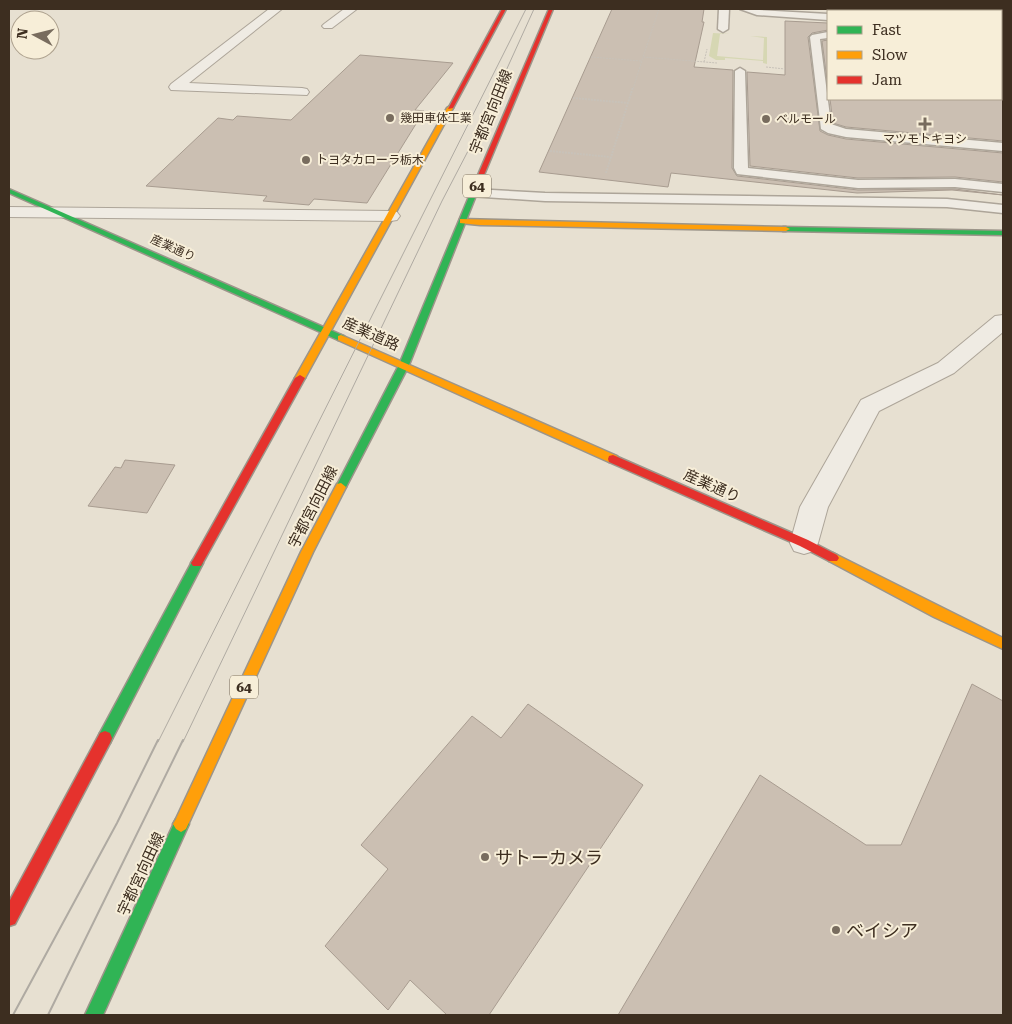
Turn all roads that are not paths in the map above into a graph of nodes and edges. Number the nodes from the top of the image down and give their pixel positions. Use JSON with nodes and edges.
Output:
{"nodes":[{"id":1,"x":276,"y":9,"type":"edge"},
{"id":2,"x":351,"y":9,"type":"edge"},
{"id":3,"x":504,"y":9,"type":"edge"},
{"id":4,"x":551,"y":9,"type":"edge"},
{"id":5,"x":724,"y":9,"type":"edge"},
{"id":6,"x":745,"y":9,"type":"edge"},
{"id":7,"x":787,"y":10,"type":"dead end"},
{"id":8,"x":827,"y":13,"type":"edge"},
{"id":9,"x":827,"y":17,"type":"edge"},
{"id":10,"x":328,"y":26,"type":"dead end"},
{"id":11,"x":723,"y":29,"type":"dead end"},
{"id":12,"x":827,"y":35,"type":"edge"},
{"id":13,"x":740,"y":71,"type":"dead end"},
{"id":14,"x":302,"y":92,"type":"dead end"},
{"id":15,"x":1003,"y":147,"type":"edge"},
{"id":16,"x":1003,"y":188,"type":"edge"},
{"id":17,"x":9,"y":191,"type":"edge"},
{"id":18,"x":474,"y":193,"type":"junction"},
{"id":19,"x":1003,"y":209,"type":"edge"},
{"id":20,"x":9,"y":212,"type":"edge"},
{"id":21,"x":58,"y":213,"type":"junction"},
{"id":22,"x":391,"y":216,"type":"junction"},
{"id":23,"x":463,"y":220,"type":"junction"},
{"id":24,"x":1003,"y":233,"type":"edge"},
{"id":25,"x":1003,"y":321,"type":"edge"},
{"id":26,"x":326,"y":331,"type":"junction"},
{"id":27,"x":404,"y":365,"type":"junction"},
{"id":28,"x":804,"y":543,"type":"junction"},
{"id":29,"x":1003,"y":644,"type":"edge"},
{"id":30,"x":9,"y":918,"type":"edge"},
{"id":31,"x":94,"y":1015,"type":"edge"}],
"edges":[{"from":1,"to":14,"type":"street"},
{"from":2,"to":10,"type":"street"},
{"from":3,"to":22,"type":"main road"},
{"from":4,"to":18,"type":"main road","name":"宇都宮向田線","number":"64"},
{"from":5,"to":11,"type":"lane"},
{"from":6,"to":9,"type":"lane"},
{"from":7,"to":8,"type":"lane"},
{"from":12,"to":15,"type":"lane"},
{"from":13,"to":16,"type":"lane"},
{"from":17,"to":21,"type":"main road","name":"産業通り"},
{"from":18,"to":19,"type":"lane"},
{"from":18,"to":23,"type":"main road","name":"宇都宮向田線","number":"64"},
{"from":20,"to":21,"type":"street"},
{"from":21,"to":22,"type":"street"},
{"from":21,"to":26,"type":"main road","name":"産業通り"},
{"from":22,"to":26,"type":"main road"},
{"from":23,"to":24,"type":"main road"},
{"from":23,"to":27,"type":"main road","name":"宇都宮向田線","number":"64"},
{"from":25,"to":28,"type":"street"},
{"from":26,"to":27,"type":"main road","name":"産業道路"},
{"from":26,"to":30,"type":"main road"},
{"from":27,"to":28,"type":"main road","name":"産業通り"},
{"from":27,"to":31,"type":"main road","name":"宇都宮向田線","number":"64"},
{"from":28,"to":29,"type":"main road","name":"産業通り"}]}
